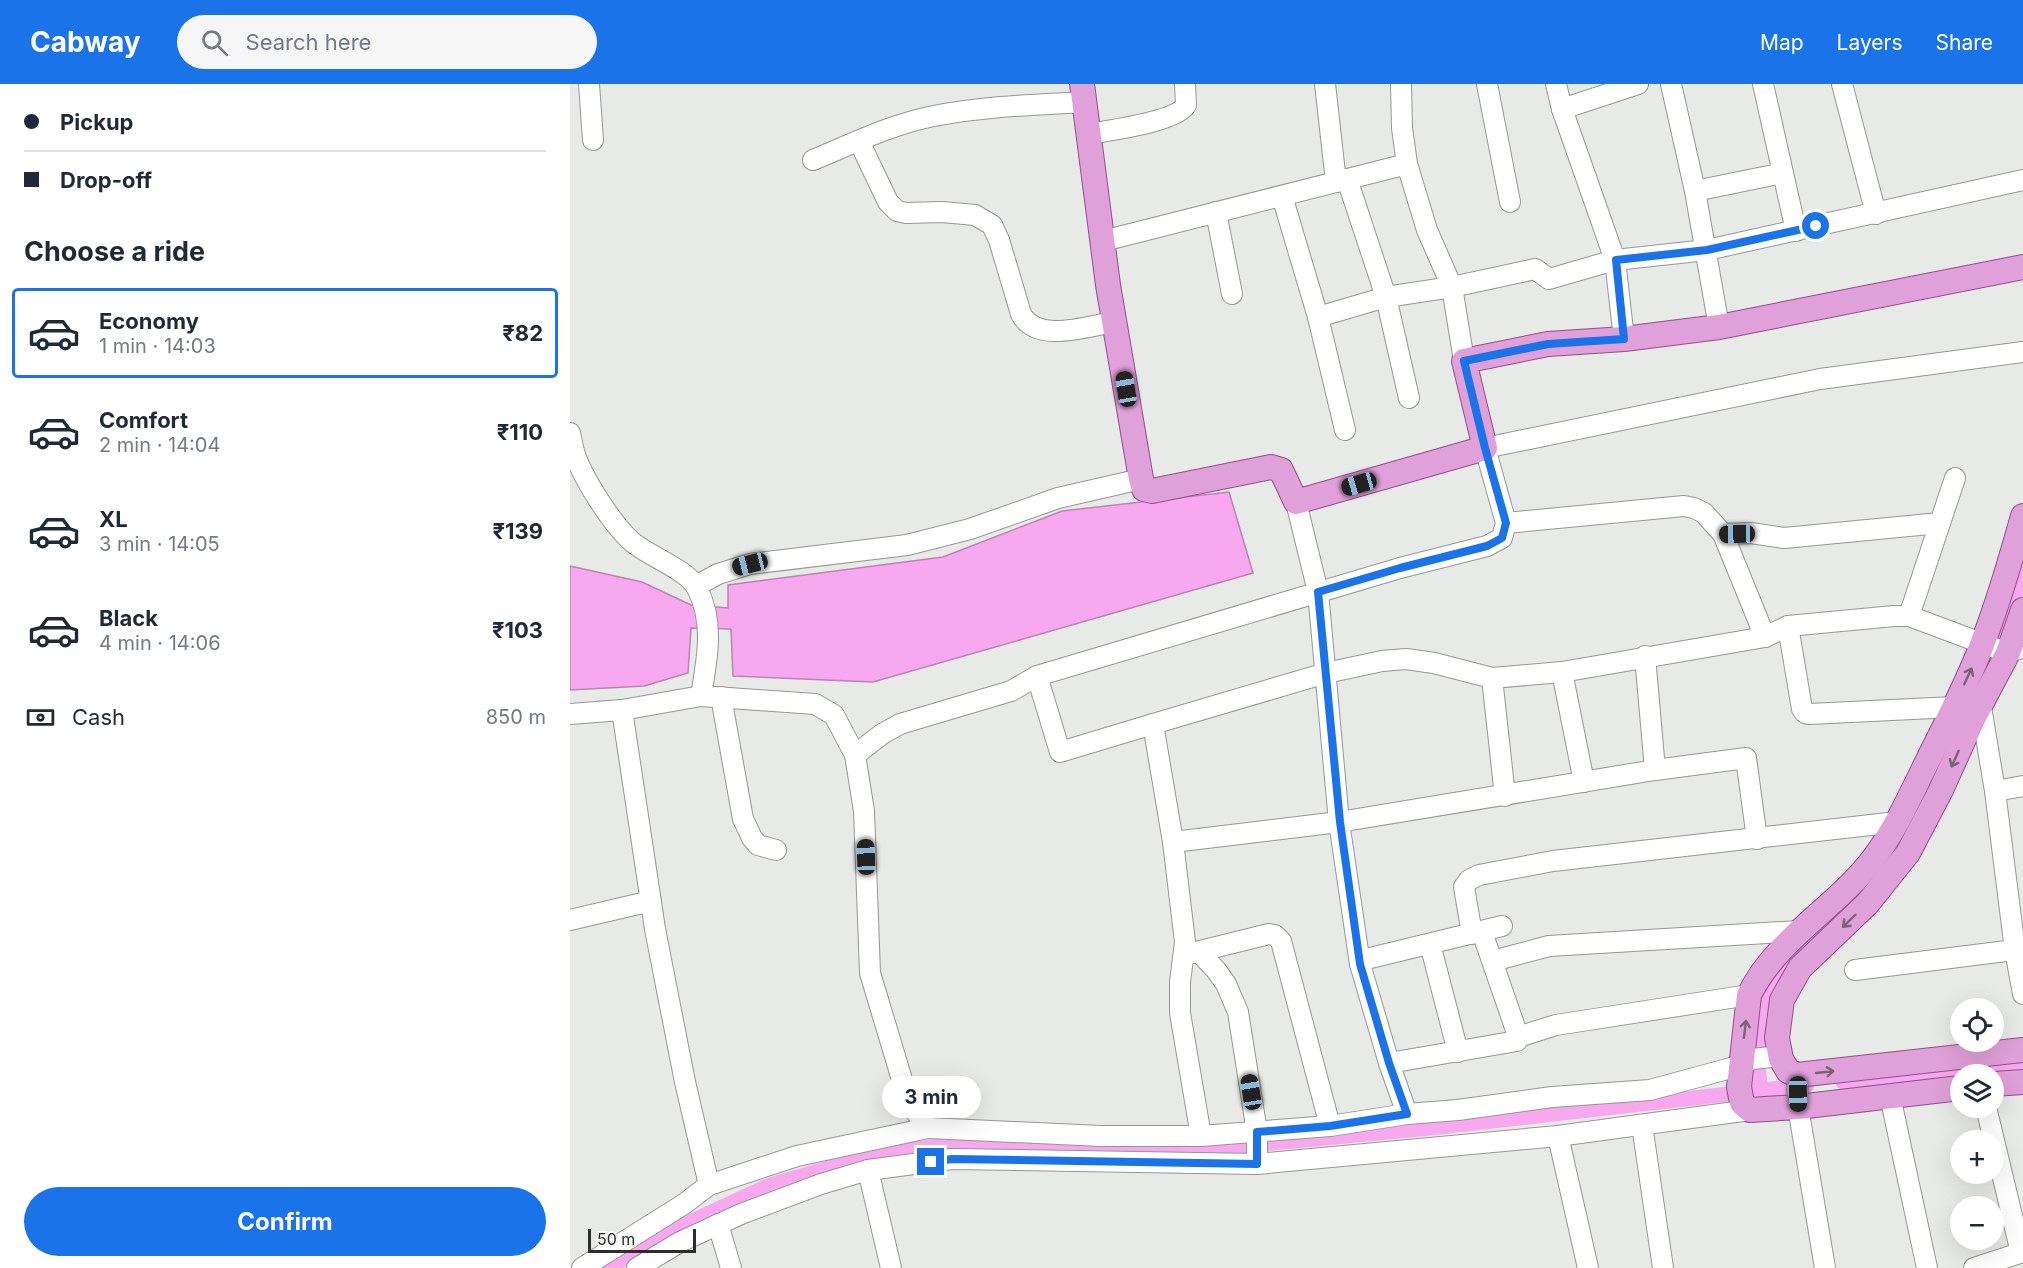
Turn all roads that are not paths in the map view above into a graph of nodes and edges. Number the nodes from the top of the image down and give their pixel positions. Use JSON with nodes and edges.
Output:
{"nodes":[{"id":1,"x":589,"y":84,"type":"edge"},
{"id":2,"x":1185,"y":84,"type":"edge"},
{"id":3,"x":1325,"y":84,"type":"edge"},
{"id":4,"x":1401,"y":84,"type":"edge"},
{"id":5,"x":1487,"y":84,"type":"edge"},
{"id":6,"x":1556,"y":84,"type":"edge"},
{"id":7,"x":1638,"y":84,"type":"edge"},
{"id":8,"x":1671,"y":84,"type":"edge"},
{"id":9,"x":1763,"y":84,"type":"edge"},
{"id":10,"x":1842,"y":84,"type":"edge"},
{"id":11,"x":1084,"y":93,"type":"edge"},
{"id":12,"x":1562,"y":109,"type":"junction"},
{"id":13,"x":1089,"y":134,"type":"junction"},
{"id":14,"x":593,"y":140,"type":"dead end"},
{"id":15,"x":859,"y":141,"type":"junction"},
{"id":16,"x":813,"y":160,"type":"dead end"},
{"id":17,"x":1407,"y":164,"type":"junction"},
{"id":18,"x":1783,"y":172,"type":"junction"},
{"id":19,"x":2023,"y":180,"type":"edge"},
{"id":20,"x":1341,"y":181,"type":"junction"},
{"id":21,"x":1695,"y":191,"type":"junction"},
{"id":22,"x":1281,"y":196,"type":"junction"},
{"id":23,"x":1510,"y":202,"type":"dead end"},
{"id":24,"x":1216,"y":212,"type":"junction"},
{"id":25,"x":1876,"y":214,"type":"junction"},
{"id":26,"x":1796,"y":231,"type":"junction"},
{"id":27,"x":1103,"y":241,"type":"junction"},
{"id":28,"x":1707,"y":250,"type":"junction"},
{"id":29,"x":1616,"y":260,"type":"junction"},
{"id":30,"x":2023,"y":267,"type":"edge"},
{"id":31,"x":1452,"y":286,"type":"junction"},
{"id":32,"x":1232,"y":294,"type":"dead end"},
{"id":33,"x":1386,"y":297,"type":"junction"},
{"id":34,"x":1318,"y":317,"type":"junction"},
{"id":35,"x":1114,"y":322,"type":"junction"},
{"id":36,"x":1719,"y":327,"type":"junction"},
{"id":37,"x":1624,"y":339,"type":"junction"},
{"id":38,"x":2023,"y":352,"type":"edge"},
{"id":39,"x":1464,"y":361,"type":"junction"},
{"id":40,"x":1409,"y":398,"type":"dead end"},
{"id":41,"x":1345,"y":430,"type":"dead end"},
{"id":42,"x":570,"y":433,"type":"edge"},
{"id":43,"x":1485,"y":448,"type":"junction"},
{"id":44,"x":573,"y":459,"type":"edge"},
{"id":45,"x":1955,"y":478,"type":"dead end"},
{"id":46,"x":1141,"y":479,"type":"junction"},
{"id":47,"x":1296,"y":502,"type":"junction"},
{"id":48,"x":2023,"y":516,"type":"edge"},
{"id":49,"x":1506,"y":523,"type":"junction"},
{"id":50,"x":1940,"y":523,"type":"junction"},
{"id":51,"x":1723,"y":534,"type":"junction"},
{"id":52,"x":696,"y":586,"type":"junction"},
{"id":53,"x":1318,"y":592,"type":"junction"},
{"id":54,"x":2023,"y":610,"type":"edge"},
{"id":55,"x":1909,"y":616,"type":"junction"},
{"id":56,"x":1788,"y":626,"type":"junction"},
{"id":57,"x":1765,"y":637,"type":"junction"},
{"id":58,"x":2000,"y":648,"type":"edge"},
{"id":59,"x":1646,"y":656,"type":"junction"},
{"id":60,"x":1562,"y":672,"type":"junction"},
{"id":61,"x":1326,"y":673,"type":"junction"},
{"id":62,"x":1037,"y":676,"type":"junction"},
{"id":63,"x":1492,"y":678,"type":"junction"},
{"id":64,"x":701,"y":696,"type":"junction"},
{"id":65,"x":722,"y":697,"type":"junction"},
{"id":66,"x":1954,"y":706,"type":"junction"},
{"id":67,"x":1981,"y":707,"type":"junction"},
{"id":68,"x":622,"y":710,"type":"junction"},
{"id":69,"x":570,"y":714,"type":"edge"},
{"id":70,"x":1153,"y":724,"type":"junction"},
{"id":71,"x":855,"y":755,"type":"junction"},
{"id":72,"x":1655,"y":770,"type":"junction"},
{"id":73,"x":1584,"y":782,"type":"junction"},
{"id":74,"x":2023,"y":786,"type":"edge"},
{"id":75,"x":1995,"y":791,"type":"junction"},
{"id":76,"x":1505,"y":796,"type":"junction"},
{"id":77,"x":1340,"y":822,"type":"junction"},
{"id":78,"x":1897,"y":822,"type":"junction"},
{"id":79,"x":1757,"y":839,"type":"junction"},
{"id":80,"x":1173,"y":842,"type":"junction"},
{"id":81,"x":776,"y":850,"type":"dead end"},
{"id":82,"x":2014,"y":872,"type":"edge"},
{"id":83,"x":651,"y":901,"type":"junction"},
{"id":84,"x":570,"y":920,"type":"edge"},
{"id":85,"x":1502,"y":926,"type":"dead end"},
{"id":86,"x":1799,"y":931,"type":"junction"},
{"id":87,"x":1477,"y":933,"type":"junction"},
{"id":88,"x":1430,"y":944,"type":"junction"},
{"id":89,"x":2019,"y":950,"type":"edge"},
{"id":90,"x":1192,"y":954,"type":"junction"},
{"id":91,"x":1493,"y":961,"type":"junction"},
{"id":92,"x":1360,"y":964,"type":"junction"},
{"id":93,"x":1855,"y":970,"type":"dead end"},
{"id":94,"x":2023,"y":994,"type":"edge"},
{"id":95,"x":1749,"y":995,"type":"junction"},
{"id":96,"x":1518,"y":1037,"type":"junction"},
{"id":97,"x":2023,"y":1050,"type":"edge"},
{"id":98,"x":1458,"y":1052,"type":"junction"},
{"id":99,"x":1389,"y":1063,"type":"junction"},
{"id":100,"x":1753,"y":1077,"type":"junction"},
{"id":101,"x":2023,"y":1082,"type":"edge"},
{"id":102,"x":2004,"y":1083,"type":"edge"},
{"id":103,"x":1798,"y":1089,"type":"junction"},
{"id":104,"x":1950,"y":1089,"type":"edge"},
{"id":105,"x":1890,"y":1096,"type":"junction"},
{"id":106,"x":1407,"y":1114,"type":"junction"},
{"id":107,"x":1989,"y":1118,"type":"edge"},
{"id":108,"x":1642,"y":1125,"type":"junction"},
{"id":109,"x":1330,"y":1126,"type":"junction"},
{"id":110,"x":928,"y":1128,"type":"junction"},
{"id":111,"x":1257,"y":1132,"type":"junction"},
{"id":112,"x":1201,"y":1136,"type":"junction"},
{"id":113,"x":1558,"y":1136,"type":"junction"},
{"id":114,"x":1257,"y":1160,"type":"junction"},
{"id":115,"x":868,"y":1170,"type":"junction"},
{"id":116,"x":709,"y":1185,"type":"junction"},
{"id":117,"x":718,"y":1224,"type":"junction"},
{"id":118,"x":2022,"y":1253,"type":"edge"},
{"id":119,"x":646,"y":1266,"type":"edge"},
{"id":120,"x":582,"y":1268,"type":"edge"},
{"id":121,"x":731,"y":1268,"type":"edge"},
{"id":122,"x":891,"y":1268,"type":"edge"},
{"id":123,"x":1588,"y":1268,"type":"edge"},
{"id":124,"x":1663,"y":1268,"type":"edge"},
{"id":125,"x":1825,"y":1268,"type":"edge"},
{"id":126,"x":1927,"y":1268,"type":"edge"},
{"id":127,"x":1974,"y":1268,"type":"edge"}],
"edges":[{"from":1,"to":14,"type":"street"},
{"from":2,"to":13,"type":"street"},
{"from":3,"to":20,"type":"street"},
{"from":4,"to":17,"type":"street"},
{"from":5,"to":23,"type":"street"},
{"from":6,"to":12,"type":"street"},
{"from":7,"to":12,"type":"street"},
{"from":8,"to":21,"type":"street"},
{"from":9,"to":18,"type":"street"},
{"from":10,"to":25,"type":"street"},
{"from":11,"to":13,"type":"main road"},
{"from":11,"to":15,"type":"street"},
{"from":12,"to":29,"type":"street"},
{"from":13,"to":27,"type":"main road"},
{"from":15,"to":16,"type":"street"},
{"from":15,"to":35,"type":"street"},
{"from":17,"to":20,"type":"street"},
{"from":17,"to":31,"type":"street"},
{"from":18,"to":21,"type":"street"},
{"from":18,"to":26,"type":"street"},
{"from":19,"to":25,"type":"street"},
{"from":20,"to":22,"type":"street"},
{"from":20,"to":33,"type":"street"},
{"from":21,"to":28,"type":"street"},
{"from":22,"to":24,"type":"street"},
{"from":22,"to":34,"type":"street"},
{"from":24,"to":27,"type":"street"},
{"from":24,"to":32,"type":"street"},
{"from":25,"to":26,"type":"street"},
{"from":26,"to":28,"type":"street"},
{"from":27,"to":35,"type":"main road"},
{"from":28,"to":29,"type":"street"},
{"from":28,"to":36,"type":"street"},
{"from":29,"to":31,"type":"street"},
{"from":29,"to":37,"type":"street"},
{"from":30,"to":36,"type":"main road"},
{"from":31,"to":33,"type":"street"},
{"from":31,"to":39,"type":"street"},
{"from":33,"to":34,"type":"street"},
{"from":33,"to":40,"type":"street"},
{"from":34,"to":41,"type":"street"},
{"from":35,"to":46,"type":"main road"},
{"from":36,"to":37,"type":"main road"},
{"from":37,"to":39,"type":"main road"},
{"from":38,"to":43,"type":"street"},
{"from":39,"to":43,"type":"main road"},
{"from":42,"to":44,"type":"street"},
{"from":43,"to":47,"type":"main road"},
{"from":43,"to":49,"type":"street"},
{"from":44,"to":52,"type":"street"},
{"from":45,"to":50,"type":"street"},
{"from":46,"to":47,"type":"main road"},
{"from":46,"to":52,"type":"street"},
{"from":47,"to":53,"type":"street"},
{"from":48,"to":58,"type":"main road"},
{"from":49,"to":51,"type":"street"},
{"from":49,"to":53,"type":"street"},
{"from":50,"to":51,"type":"street"},
{"from":50,"to":55,"type":"street"},
{"from":51,"to":57,"type":"street"},
{"from":52,"to":64,"type":"street"},
{"from":53,"to":61,"type":"street"},
{"from":53,"to":62,"type":"street"},
{"from":54,"to":58,"type":"main road"},
{"from":55,"to":56,"type":"street"},
{"from":55,"to":58,"type":"street"},
{"from":56,"to":57,"type":"street"},
{"from":56,"to":66,"type":"street"},
{"from":57,"to":59,"type":"street"},
{"from":66,"to":58,"type":"main road","one_way":true},
{"from":58,"to":67,"type":"main road"},
{"from":59,"to":60,"type":"street"},
{"from":59,"to":72,"type":"street"},
{"from":60,"to":63,"type":"street"},
{"from":60,"to":73,"type":"street"},
{"from":61,"to":63,"type":"street"},
{"from":61,"to":70,"type":"street"},
{"from":61,"to":77,"type":"street"},
{"from":62,"to":70,"type":"street"},
{"from":62,"to":71,"type":"street"},
{"from":63,"to":76,"type":"street"},
{"from":64,"to":65,"type":"street"},
{"from":64,"to":68,"type":"street"},
{"from":65,"to":71,"type":"street"},
{"from":65,"to":81,"type":"street"},
{"from":66,"to":78,"type":"main road"},
{"from":67,"to":75,"type":"street"},
{"from":67,"to":100,"type":"main road","one_way":true},
{"from":68,"to":69,"type":"street"},
{"from":68,"to":83,"type":"street"},
{"from":70,"to":80,"type":"street"},
{"from":71,"to":110,"type":"street"},
{"from":72,"to":73,"type":"street"},
{"from":72,"to":79,"type":"street"},
{"from":73,"to":76,"type":"street"},
{"from":74,"to":75,"type":"street"},
{"from":75,"to":82,"type":"street"},
{"from":76,"to":77,"type":"street"},
{"from":77,"to":80,"type":"street"},
{"from":77,"to":92,"type":"street"},
{"from":78,"to":79,"type":"street"},
{"from":78,"to":86,"type":"main road"},
{"from":79,"to":87,"type":"street"},
{"from":80,"to":90,"type":"street"},
{"from":82,"to":89,"type":"street"},
{"from":83,"to":84,"type":"street"},
{"from":83,"to":116,"type":"street"},
{"from":85,"to":87,"type":"street"},
{"from":86,"to":91,"type":"street"},
{"from":86,"to":95,"type":"main road"},
{"from":87,"to":88,"type":"street"},
{"from":87,"to":91,"type":"street"},
{"from":88,"to":92,"type":"street"},
{"from":88,"to":98,"type":"street"},
{"from":89,"to":93,"type":"street"},
{"from":89,"to":94,"type":"street"},
{"from":90,"to":109,"type":"street"},
{"from":90,"to":111,"type":"street"},
{"from":90,"to":112,"type":"street"},
{"from":91,"to":96,"type":"street"},
{"from":92,"to":99,"type":"street"},
{"from":95,"to":96,"type":"street"},
{"from":100,"to":95,"type":"main road","one_way":true},
{"from":96,"to":98,"type":"street"},
{"from":103,"to":97,"type":"main road","one_way":true},
{"from":98,"to":99,"type":"street"},
{"from":99,"to":106,"type":"street"},
{"from":100,"to":103,"type":"main road"},
{"from":100,"to":103,"type":"main road"},
{"from":100,"to":106,"type":"street"},
{"from":100,"to":108,"type":"street"},
{"from":101,"to":102,"type":"main road"},
{"from":103,"to":105,"type":"main road"},
{"from":103,"to":125,"type":"street"},
{"from":104,"to":105,"type":"main road"},
{"from":105,"to":126,"type":"street"},
{"from":106,"to":109,"type":"street"},
{"from":107,"to":118,"type":"street"},
{"from":108,"to":113,"type":"street"},
{"from":108,"to":124,"type":"street"},
{"from":109,"to":111,"type":"street"},
{"from":110,"to":112,"type":"street"},
{"from":110,"to":116,"type":"street"},
{"from":111,"to":112,"type":"street"},
{"from":111,"to":114,"type":"street"},
{"from":113,"to":114,"type":"street"},
{"from":113,"to":123,"type":"street"},
{"from":114,"to":115,"type":"street"},
{"from":115,"to":117,"type":"street"},
{"from":115,"to":122,"type":"street"},
{"from":116,"to":120,"type":"street"},
{"from":117,"to":119,"type":"street"},
{"from":117,"to":121,"type":"street"},
{"from":118,"to":127,"type":"street"}]}
